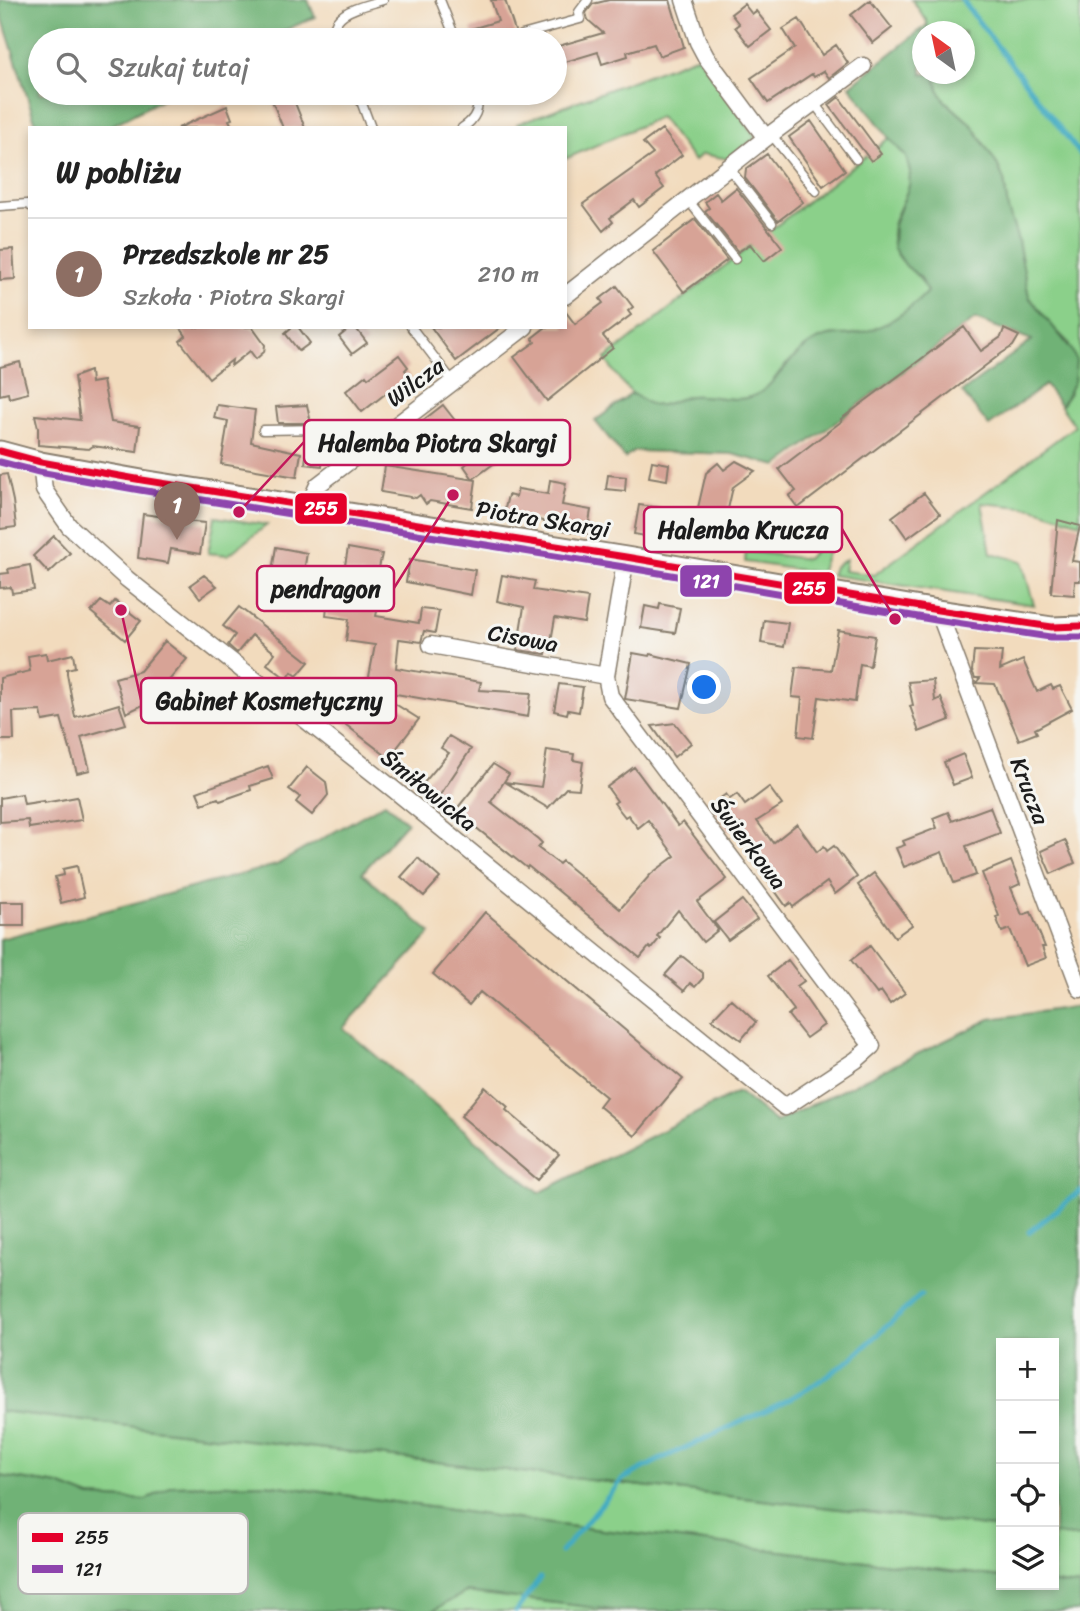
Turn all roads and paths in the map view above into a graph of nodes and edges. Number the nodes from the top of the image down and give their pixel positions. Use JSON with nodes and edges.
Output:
{"nodes":[{"id":1,"x":383,"y":0,"type":"edge"},
{"id":2,"x":440,"y":0,"type":"edge"},
{"id":3,"x":588,"y":0,"type":"edge"},
{"id":4,"x":684,"y":0,"type":"edge"},
{"id":5,"x":334,"y":28,"type":"edge"},
{"id":6,"x":451,"y":28,"type":"edge"},
{"id":7,"x":547,"y":28,"type":"edge"},
{"id":8,"x":863,"y":66,"type":"dead end"},
{"id":9,"x":814,"y":103,"type":"junction"},
{"id":10,"x":362,"y":105,"type":"edge"},
{"id":11,"x":478,"y":105,"type":"edge"},
{"id":12,"x":370,"y":126,"type":"edge"},
{"id":13,"x":465,"y":126,"type":"edge"},
{"id":14,"x":769,"y":136,"type":"junction"},
{"id":15,"x":856,"y":159,"type":"dead end"},
{"id":16,"x":729,"y":168,"type":"junction"},
{"id":17,"x":816,"y":191,"type":"dead end"},
{"id":18,"x":688,"y":200,"type":"junction"},
{"id":19,"x":28,"y":205,"type":"edge"},
{"id":20,"x":0,"y":206,"type":"edge"},
{"id":21,"x":772,"y":223,"type":"dead end"},
{"id":22,"x":735,"y":259,"type":"dead end"},
{"id":23,"x":567,"y":294,"type":"edge"},
{"id":24,"x":413,"y":329,"type":"edge"},
{"id":25,"x":519,"y":329,"type":"edge"},
{"id":26,"x":453,"y":382,"type":"junction"},
{"id":27,"x":263,"y":430,"type":"dead end"},
{"id":28,"x":0,"y":451,"type":"edge"},
{"id":29,"x":41,"y":462,"type":"junction"},
{"id":30,"x":348,"y":462,"type":"junction"},
{"id":31,"x":311,"y":507,"type":"junction"},
{"id":32,"x":626,"y":557,"type":"junction"},
{"id":33,"x":938,"y":610,"type":"junction"},
{"id":34,"x":1080,"y":626,"type":"edge"},
{"id":35,"x":431,"y":645,"type":"dead end"},
{"id":36,"x":606,"y":676,"type":"junction"},
{"id":37,"x":1080,"y":989,"type":"edge"},
{"id":38,"x":785,"y":1107,"type":"joint"}],
"edges":[{"from":1,"to":5,"type":"lane"},
{"from":2,"to":6,"type":"lane"},
{"from":3,"to":7,"type":"lane"},
{"from":4,"to":14,"type":"street"},
{"from":8,"to":9,"type":"street"},
{"from":9,"to":14,"type":"street"},
{"from":9,"to":15,"type":"lane"},
{"from":10,"to":12,"type":"lane"},
{"from":11,"to":13,"type":"lane"},
{"from":14,"to":16,"type":"street"},
{"from":14,"to":17,"type":"lane"},
{"from":16,"to":18,"type":"street"},
{"from":16,"to":21,"type":"lane"},
{"from":18,"to":22,"type":"lane"},
{"from":18,"to":23,"type":"street"},
{"from":19,"to":20,"type":"lane"},
{"from":24,"to":26,"type":"lane"},
{"from":25,"to":26,"type":"street","name":"Wilcza"},
{"from":26,"to":30,"type":"street","name":"Wilcza"},
{"from":27,"to":30,"type":"lane"},
{"from":28,"to":29,"type":"street","name":"Piotra Skargi"},
{"from":29,"to":31,"type":"street","name":"Piotra Skargi"},
{"from":29,"to":38,"type":"street","name":"Śmiłowicka"},
{"from":30,"to":31,"type":"street","name":"Wilcza"},
{"from":31,"to":32,"type":"street","name":"Piotra Skargi"},
{"from":32,"to":33,"type":"street","name":"Piotra Skargi"},
{"from":32,"to":36,"type":"street"},
{"from":33,"to":34,"type":"street","name":"Piotra Skargi"},
{"from":33,"to":37,"type":"street","name":"Krucza"},
{"from":35,"to":36,"type":"street","name":"Cisowa"},
{"from":36,"to":38,"type":"street","name":"Świerkowa"}]}
